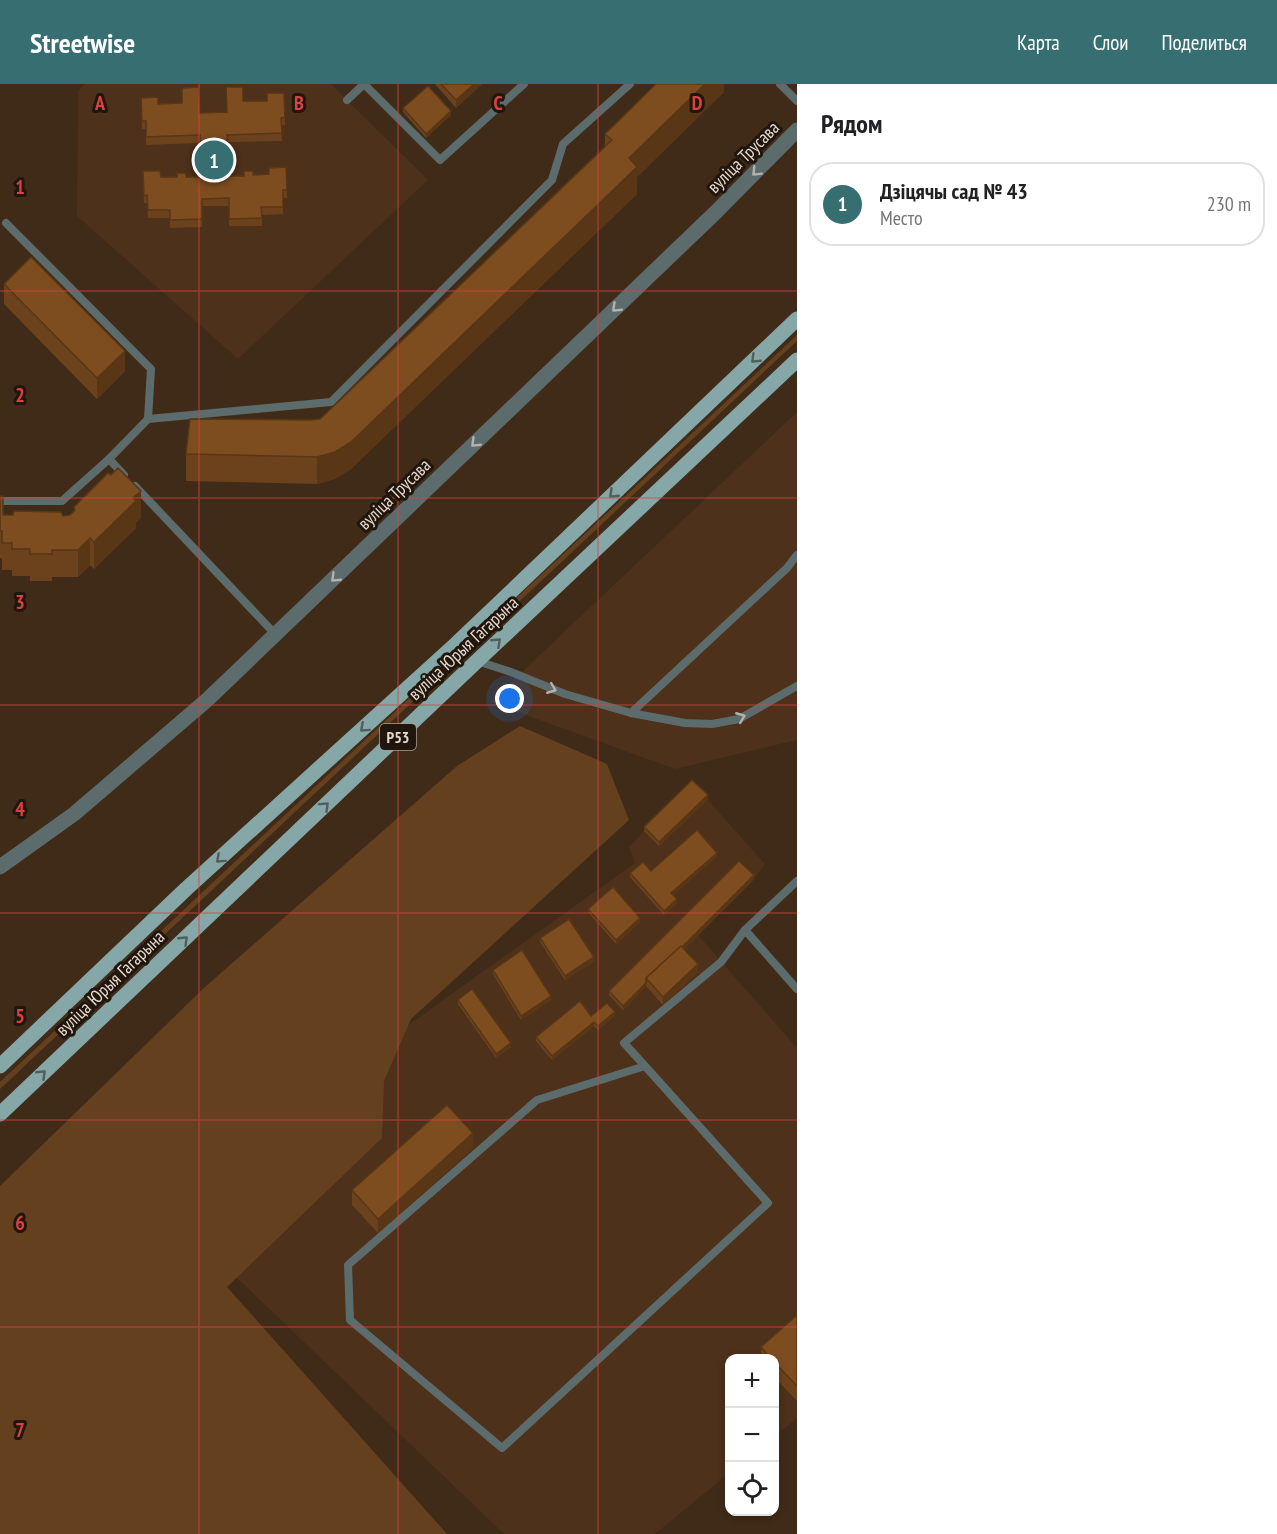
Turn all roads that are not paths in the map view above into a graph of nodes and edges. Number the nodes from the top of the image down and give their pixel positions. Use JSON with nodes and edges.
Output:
{"nodes":[{"id":1,"x":524,"y":84,"type":"edge"},
{"id":2,"x":630,"y":84,"type":"edge"},
{"id":3,"x":780,"y":84,"type":"edge"},
{"id":4,"x":347,"y":100,"type":"dead end"},
{"id":5,"x":797,"y":101,"type":"edge"},
{"id":6,"x":797,"y":130,"type":"edge"},
{"id":7,"x":6,"y":223,"type":"dead end"},
{"id":8,"x":797,"y":319,"type":"edge"},
{"id":9,"x":797,"y":360,"type":"edge"},
{"id":10,"x":148,"y":419,"type":"junction"},
{"id":11,"x":109,"y":459,"type":"junction"},
{"id":12,"x":0,"y":501,"type":"edge"},
{"id":13,"x":797,"y":555,"type":"edge"},
{"id":14,"x":276,"y":634,"type":"junction"},
{"id":15,"x":477,"y":661,"type":"junction"},
{"id":16,"x":797,"y":686,"type":"edge"},
{"id":17,"x":631,"y":713,"type":"junction"},
{"id":18,"x":0,"y":867,"type":"edge"},
{"id":19,"x":797,"y":881,"type":"edge"},
{"id":20,"x":744,"y":930,"type":"junction"},
{"id":21,"x":797,"y":989,"type":"edge"},
{"id":22,"x":0,"y":1065,"type":"edge"},
{"id":23,"x":645,"y":1066,"type":"junction"},
{"id":24,"x":0,"y":1114,"type":"edge"}],
"edges":[{"from":1,"to":4,"type":"lane"},
{"from":2,"to":10,"type":"lane"},
{"from":3,"to":5,"type":"lane"},
{"from":6,"to":14,"type":"street","name":"вуліца Трусава","one_way":true},
{"from":7,"to":10,"type":"lane"},
{"from":8,"to":22,"type":"main road","name":"вуліца Юрыя Гагарына","number":"Р53","one_way":true},
{"from":15,"to":9,"type":"main road","name":"вуліца Юрыя Гагарына","number":"Р53","one_way":true},
{"from":10,"to":11,"type":"lane"},
{"from":11,"to":12,"type":"lane"},
{"from":11,"to":14,"type":"lane"},
{"from":13,"to":17,"type":"lane"},
{"from":14,"to":18,"type":"street","name":"вуліца Трусава"},
{"from":15,"to":17,"type":"lane","one_way":true},
{"from":24,"to":15,"type":"main road","name":"вуліца Юрыя Гагарына","number":"Р53","one_way":true},
{"from":17,"to":16,"type":"lane","one_way":true},
{"from":19,"to":20,"type":"lane"},
{"from":20,"to":21,"type":"lane"},
{"from":20,"to":23,"type":"lane"},
{"from":23,"to":23,"type":"lane"}]}
